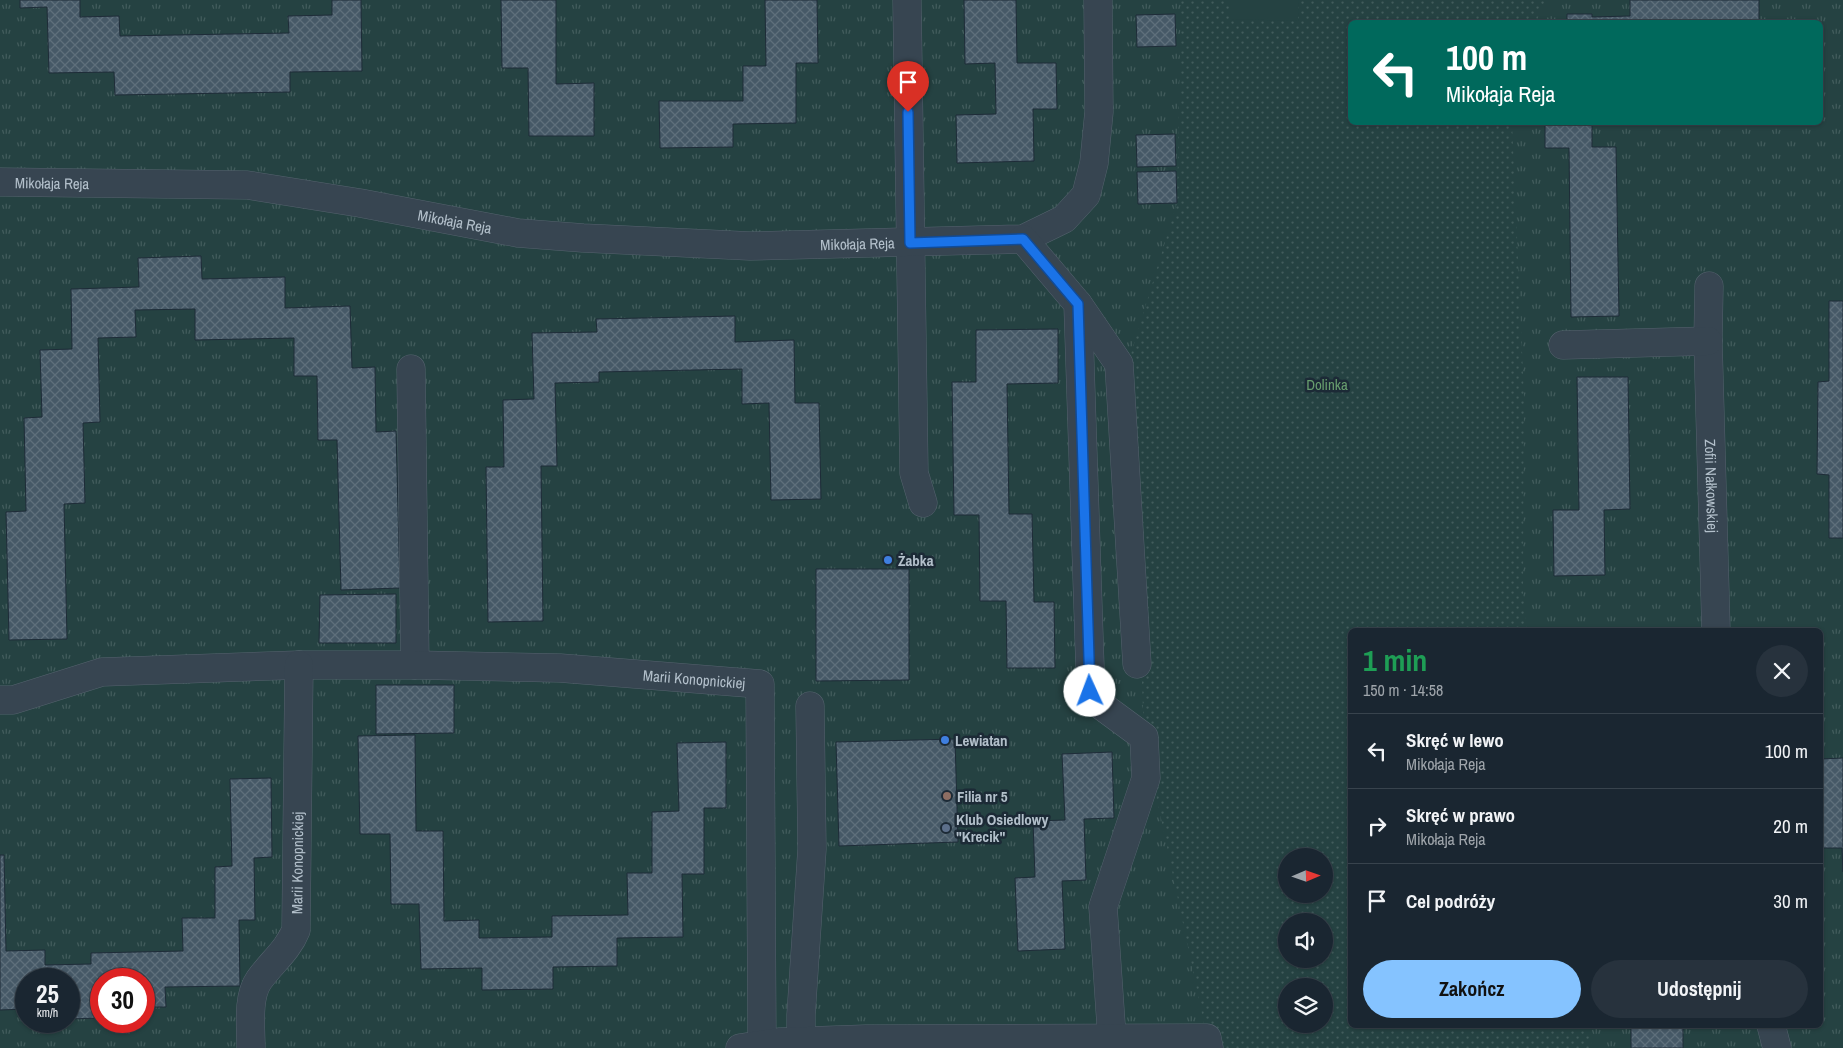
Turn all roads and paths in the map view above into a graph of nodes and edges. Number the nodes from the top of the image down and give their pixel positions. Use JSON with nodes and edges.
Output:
{"nodes":[{"id":1,"x":907,"y":0,"type":"edge"},
{"id":2,"x":1098,"y":0,"type":"edge"},
{"id":3,"x":0,"y":182,"type":"edge"},
{"id":4,"x":1023,"y":239,"type":"junction"},
{"id":5,"x":910,"y":243,"type":"junction"},
{"id":6,"x":1709,"y":286,"type":"dead end"},
{"id":7,"x":1078,"y":304,"type":"junction"},
{"id":8,"x":1708,"y":341,"type":"junction"},
{"id":9,"x":1563,"y":345,"type":"dead end"},
{"id":10,"x":411,"y":369,"type":"dead end"},
{"id":11,"x":923,"y":503,"type":"dead end"},
{"id":12,"x":1716,"y":628,"type":"edge"},
{"id":13,"x":1137,"y":664,"type":"dead end"},
{"id":14,"x":415,"y":665,"type":"junction"},
{"id":15,"x":299,"y":666,"type":"junction"},
{"id":16,"x":0,"y":700,"type":"edge"},
{"id":17,"x":810,"y":706,"type":"dead end"},
{"id":18,"x":1772,"y":1028,"type":"edge"},
{"id":19,"x":1112,"y":1039,"type":"junction"},
{"id":20,"x":801,"y":1041,"type":"junction"},
{"id":21,"x":943,"y":1044,"type":"edge"},
{"id":22,"x":751,"y":1046,"type":"edge"},
{"id":23,"x":251,"y":1048,"type":"edge"},
{"id":24,"x":1209,"y":1048,"type":"edge"},
{"id":25,"x":1777,"y":1048,"type":"edge"}],
"edges":[{"from":1,"to":5,"type":"street","name":"Mikołaja Reja"},
{"from":2,"to":4,"type":"street","name":"Mikołaja Reja"},
{"from":3,"to":5,"type":"street","name":"Mikołaja Reja"},
{"from":4,"to":5,"type":"street","name":"Mikołaja Reja"},
{"from":4,"to":7,"type":"street"},
{"from":5,"to":11,"type":"street","name":"Mikołaja Reja"},
{"from":6,"to":8,"type":"street","name":"Zofii Nałkowskiej"},
{"from":7,"to":13,"type":"street"},
{"from":7,"to":19,"type":"street"},
{"from":8,"to":9,"type":"street"},
{"from":8,"to":12,"type":"street","name":"Zofii Nałkowskiej"},
{"from":10,"to":14,"type":"street"},
{"from":14,"to":15,"type":"street","name":"Marii Konopnickiej"},
{"from":14,"to":22,"type":"street","name":"Marii Konopnickiej"},
{"from":15,"to":16,"type":"street","name":"Marii Konopnickiej"},
{"from":15,"to":23,"type":"street","name":"Marii Konopnickiej"},
{"from":17,"to":20,"type":"street"},
{"from":18,"to":25,"type":"street"},
{"from":19,"to":21,"type":"street","name":"Marii Konopnickiej"},
{"from":19,"to":24,"type":"street","name":"Marii Konopnickiej"},
{"from":20,"to":21,"type":"street","name":"Marii Konopnickiej"},
{"from":20,"to":22,"type":"street","name":"Marii Konopnickiej"}]}
